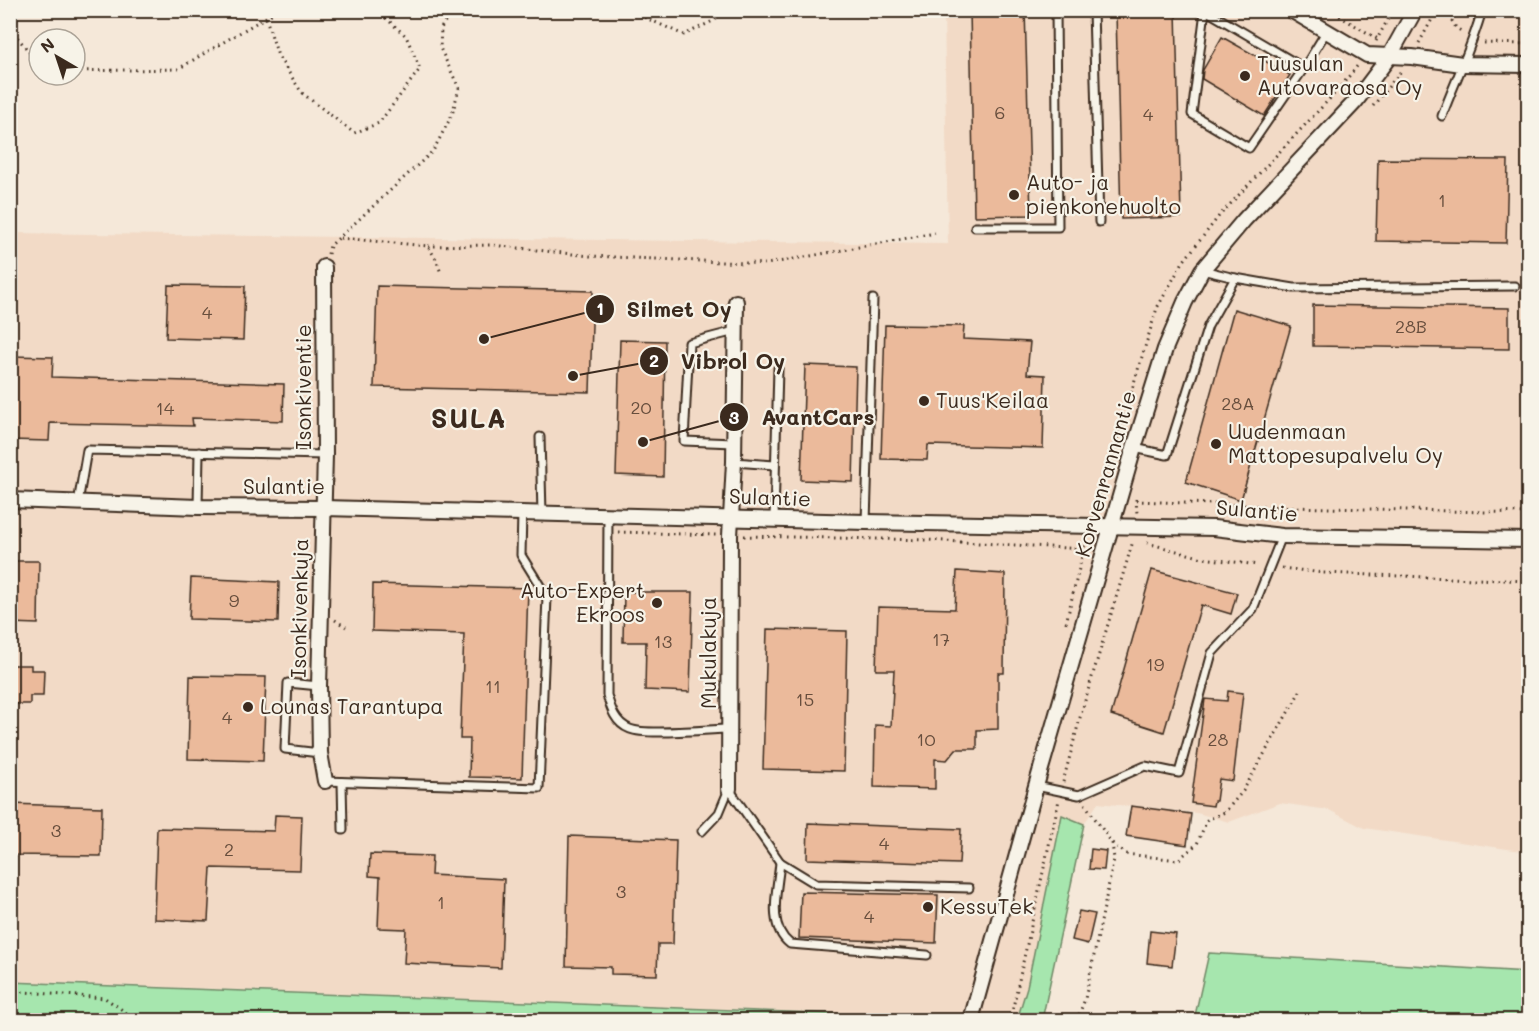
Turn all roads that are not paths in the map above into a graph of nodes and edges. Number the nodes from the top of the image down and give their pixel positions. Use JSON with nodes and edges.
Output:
{"nodes":[{"id":1,"x":1056,"y":10,"type":"edge"},
{"id":2,"x":1093,"y":10,"type":"edge"},
{"id":3,"x":1291,"y":10,"type":"edge"},
{"id":4,"x":1415,"y":10,"type":"edge"},
{"id":5,"x":1482,"y":10,"type":"edge"},
{"id":6,"x":1205,"y":11,"type":"edge"},
{"id":7,"x":1326,"y":32,"type":"junction"},
{"id":8,"x":1389,"y":57,"type":"junction"},
{"id":9,"x":1462,"y":64,"type":"junction"},
{"id":10,"x":1528,"y":65,"type":"edge"},
{"id":11,"x":1304,"y":68,"type":"junction"},
{"id":12,"x":1442,"y":116,"type":"dead end"},
{"id":13,"x":1099,"y":222,"type":"dead end"},
{"id":14,"x":975,"y":227,"type":"dead end"},
{"id":15,"x":324,"y":267,"type":"road end"},
{"id":16,"x":1202,"y":270,"type":"junction"},
{"id":17,"x":1235,"y":278,"type":"junction"},
{"id":18,"x":1515,"y":286,"type":"dead end"},
{"id":19,"x":873,"y":299,"type":"dead end"},
{"id":20,"x":736,"y":302,"type":"dead end"},
{"id":21,"x":735,"y":331,"type":"junction"},
{"id":22,"x":778,"y":368,"type":"dead end"},
{"id":23,"x":540,"y":437,"type":"dead end"},
{"id":24,"x":734,"y":443,"type":"junction"},
{"id":25,"x":1134,"y":448,"type":"junction"},
{"id":26,"x":199,"y":452,"type":"junction"},
{"id":27,"x":326,"y":455,"type":"junction"},
{"id":28,"x":734,"y":462,"type":"junction"},
{"id":29,"x":774,"y":465,"type":"junction"},
{"id":30,"x":10,"y":500,"type":"edge"},
{"id":31,"x":78,"y":503,"type":"junction"},
{"id":32,"x":198,"y":507,"type":"junction"},
{"id":33,"x":324,"y":508,"type":"junction"},
{"id":34,"x":522,"y":513,"type":"junction"},
{"id":35,"x":542,"y":514,"type":"junction"},
{"id":36,"x":608,"y":516,"type":"junction"},
{"id":37,"x":732,"y":517,"type":"junction"},
{"id":38,"x":774,"y":519,"type":"junction"},
{"id":39,"x":866,"y":522,"type":"junction"},
{"id":40,"x":1112,"y":525,"type":"junction"},
{"id":41,"x":1282,"y":536,"type":"junction"},
{"id":42,"x":1528,"y":540,"type":"edge"},
{"id":43,"x":319,"y":686,"type":"junction"},
{"id":44,"x":730,"y":729,"type":"junction"},
{"id":45,"x":320,"y":753,"type":"junction"},
{"id":46,"x":325,"y":781,"type":"joint"},
{"id":47,"x":342,"y":782,"type":"junction"},
{"id":48,"x":1036,"y":786,"type":"junction"},
{"id":49,"x":729,"y":789,"type":"junction"},
{"id":50,"x":344,"y":830,"type":"dead end"},
{"id":51,"x":702,"y":831,"type":"dead end"},
{"id":52,"x":780,"y":862,"type":"junction"},
{"id":53,"x":969,"y":888,"type":"dead end"},
{"id":54,"x":927,"y":955,"type":"dead end"},
{"id":55,"x":971,"y":1020,"type":"edge"}],
"edges":[{"from":1,"to":14,"type":"lane"},
{"from":2,"to":13,"type":"lane"},
{"from":3,"to":7,"type":"street"},
{"from":4,"to":8,"type":"street","name":"Korvenrannantie"},
{"from":5,"to":9,"type":"lane"},
{"from":6,"to":11,"type":"lane"},
{"from":6,"to":11,"type":"lane"},
{"from":7,"to":8,"type":"street"},
{"from":7,"to":11,"type":"lane"},
{"from":8,"to":9,"type":"street"},
{"from":8,"to":16,"type":"street","name":"Korvenrannantie"},
{"from":9,"to":10,"type":"street"},
{"from":9,"to":12,"type":"lane"},
{"from":15,"to":27,"type":"street","name":"Isonkiventie"},
{"from":16,"to":17,"type":"lane"},
{"from":16,"to":25,"type":"street","name":"Korvenrannantie"},
{"from":17,"to":18,"type":"lane"},
{"from":17,"to":25,"type":"lane"},
{"from":19,"to":39,"type":"lane"},
{"from":20,"to":21,"type":"street","name":"Mukulakuja"},
{"from":21,"to":24,"type":"street","name":"Mukulakuja"},
{"from":21,"to":24,"type":"lane"},
{"from":22,"to":29,"type":"lane"},
{"from":23,"to":35,"type":"lane"},
{"from":24,"to":28,"type":"street","name":"Mukulakuja"},
{"from":25,"to":40,"type":"street","name":"Korvenrannantie"},
{"from":26,"to":27,"type":"lane"},
{"from":26,"to":31,"type":"lane"},
{"from":26,"to":32,"type":"lane"},
{"from":27,"to":33,"type":"street","name":"Isonkiventie"},
{"from":28,"to":29,"type":"lane"},
{"from":28,"to":37,"type":"street","name":"Mukulakuja"},
{"from":29,"to":38,"type":"lane"},
{"from":30,"to":31,"type":"street","name":"Sulantie"},
{"from":31,"to":32,"type":"street","name":"Sulantie"},
{"from":32,"to":33,"type":"street","name":"Sulantie"},
{"from":33,"to":34,"type":"street","name":"Sulantie"},
{"from":33,"to":43,"type":"street","name":"Isonkivenkuja"},
{"from":34,"to":35,"type":"street","name":"Sulantie"},
{"from":34,"to":47,"type":"lane"},
{"from":35,"to":36,"type":"street","name":"Sulantie"},
{"from":36,"to":37,"type":"street","name":"Sulantie"},
{"from":36,"to":44,"type":"lane"},
{"from":37,"to":38,"type":"street","name":"Sulantie"},
{"from":37,"to":44,"type":"street","name":"Mukulakuja"},
{"from":38,"to":39,"type":"street","name":"Sulantie"},
{"from":39,"to":40,"type":"street","name":"Sulantie"},
{"from":40,"to":41,"type":"street","name":"Sulantie"},
{"from":40,"to":48,"type":"street","name":"Korvenrannantie"},
{"from":41,"to":42,"type":"street","name":"Sulantie"},
{"from":41,"to":48,"type":"lane"},
{"from":43,"to":45,"type":"street","name":"Isonkivenkuja"},
{"from":43,"to":45,"type":"lane"},
{"from":44,"to":49,"type":"street","name":"Mukulakuja"},
{"from":45,"to":46,"type":"street","name":"Isonkivenkuja"},
{"from":46,"to":47,"type":"lane"},
{"from":47,"to":50,"type":"lane"},
{"from":48,"to":55,"type":"street","name":"Korvenrannantie"},
{"from":49,"to":51,"type":"lane"},
{"from":49,"to":52,"type":"lane"},
{"from":52,"to":53,"type":"lane"},
{"from":52,"to":54,"type":"lane"}]}
